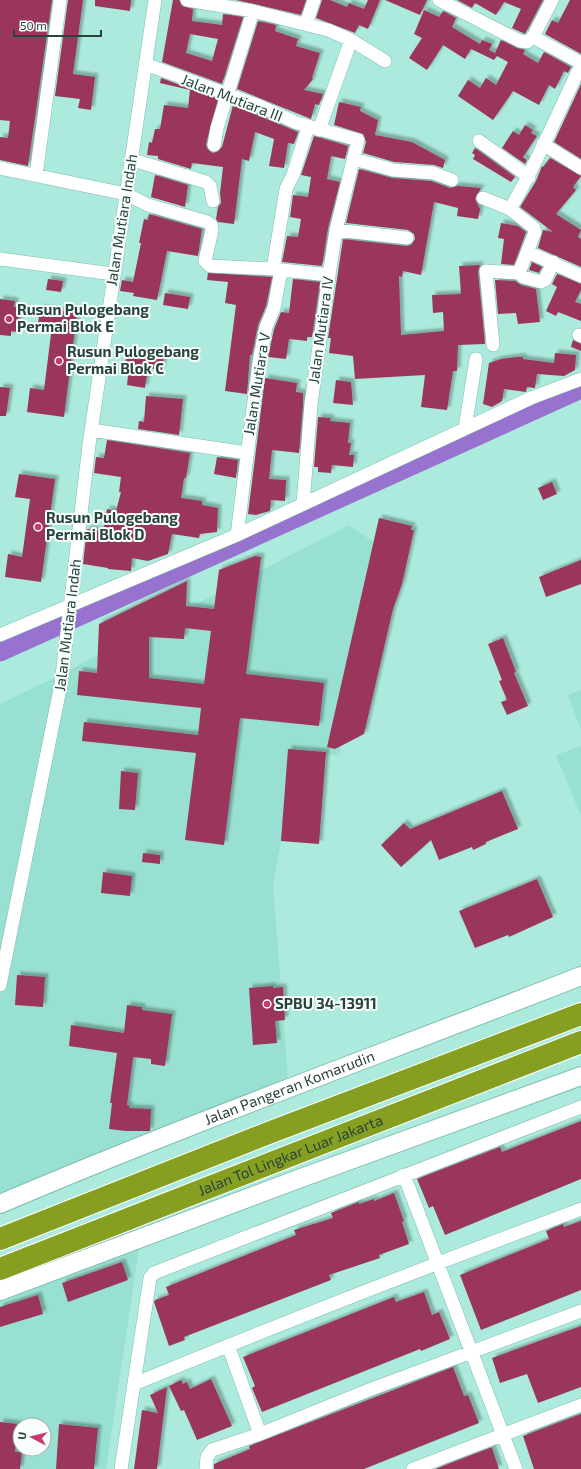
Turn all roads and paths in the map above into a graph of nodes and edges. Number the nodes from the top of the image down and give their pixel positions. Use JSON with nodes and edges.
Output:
{"nodes":[{"id":1,"x":60,"y":0,"type":"edge"},
{"id":2,"x":155,"y":0,"type":"edge"},
{"id":3,"x":187,"y":0,"type":"edge"},
{"id":4,"x":314,"y":0,"type":"edge"},
{"id":5,"x":439,"y":0,"type":"edge"},
{"id":6,"x":552,"y":0,"type":"edge"},
{"id":7,"x":253,"y":11,"type":"junction"},
{"id":8,"x":306,"y":24,"type":"junction"},
{"id":9,"x":533,"y":37,"type":"junction"},
{"id":10,"x":351,"y":40,"type":"junction"},
{"id":11,"x":385,"y":61,"type":"dead end"},
{"id":12,"x":145,"y":64,"type":"junction"},
{"id":13,"x":581,"y":64,"type":"edge"},
{"id":14,"x":577,"y":82,"type":"edge"},
{"id":15,"x":227,"y":94,"type":"junction"},
{"id":16,"x":313,"y":128,"type":"junction"},
{"id":17,"x":478,"y":141,"type":"dead end"},
{"id":18,"x":543,"y":144,"type":"junction"},
{"id":19,"x":214,"y":145,"type":"dead end"},
{"id":20,"x":354,"y":159,"type":"junction"},
{"id":21,"x":133,"y":160,"type":"junction"},
{"id":22,"x":0,"y":168,"type":"edge"},
{"id":23,"x":581,"y":168,"type":"edge"},
{"id":24,"x":36,"y":175,"type":"junction"},
{"id":25,"x":529,"y":176,"type":"junction"},
{"id":26,"x":452,"y":180,"type":"dead end"},
{"id":27,"x":126,"y":194,"type":"junction"},
{"id":28,"x":483,"y":198,"type":"dead end"},
{"id":29,"x":213,"y":200,"type":"dead end"},
{"id":30,"x":510,"y":209,"type":"junction"},
{"id":31,"x":336,"y":230,"type":"junction"},
{"id":32,"x":407,"y":238,"type":"dead end"},
{"id":33,"x":528,"y":252,"type":"junction"},
{"id":34,"x":0,"y":259,"type":"edge"},
{"id":35,"x":552,"y":262,"type":"junction"},
{"id":36,"x":277,"y":270,"type":"junction"},
{"id":37,"x":519,"y":273,"type":"junction"},
{"id":38,"x":113,"y":274,"type":"junction"},
{"id":39,"x":329,"y":275,"type":"junction"},
{"id":40,"x":581,"y":276,"type":"edge"},
{"id":41,"x":493,"y":345,"type":"dead end"},
{"id":42,"x":476,"y":359,"type":"dead end"},
{"id":43,"x":581,"y":379,"type":"edge"},
{"id":44,"x":465,"y":428,"type":"junction"},
{"id":45,"x":91,"y":430,"type":"junction"},
{"id":46,"x":247,"y":453,"type":"junction"},
{"id":47,"x":303,"y":504,"type":"junction"},
{"id":48,"x":237,"y":535,"type":"junction"},
{"id":49,"x":70,"y":609,"type":"junction"},
{"id":50,"x":0,"y":635,"type":"edge"},
{"id":51,"x":581,"y":976,"type":"edge"},
{"id":52,"x":0,"y":985,"type":"edge"},
{"id":53,"x":581,"y":1014,"type":"edge"},
{"id":54,"x":581,"y":1042,"type":"edge"},
{"id":55,"x":581,"y":1076,"type":"edge"},
{"id":56,"x":581,"y":1107,"type":"edge"},
{"id":57,"x":404,"y":1175,"type":"junction"},
{"id":58,"x":0,"y":1204,"type":"edge"},
{"id":59,"x":581,"y":1209,"type":"edge"},
{"id":60,"x":0,"y":1239,"type":"edge"},
{"id":61,"x":438,"y":1263,"type":"junction"},
{"id":62,"x":0,"y":1269,"type":"edge"},
{"id":63,"x":0,"y":1291,"type":"edge"},
{"id":64,"x":581,"y":1311,"type":"edge"},
{"id":65,"x":228,"y":1345,"type":"junction"},
{"id":66,"x":471,"y":1352,"type":"junction"},
{"id":67,"x":134,"y":1384,"type":"junction"},
{"id":68,"x":581,"y":1405,"type":"edge"},
{"id":69,"x":260,"y":1434,"type":"junction"},
{"id":70,"x":503,"y":1435,"type":"junction"},
{"id":71,"x":121,"y":1469,"type":"edge"},
{"id":72,"x":206,"y":1469,"type":"edge"},
{"id":73,"x":414,"y":1469,"type":"edge"},
{"id":74,"x":516,"y":1469,"type":"edge"}],
"edges":[{"from":1,"to":24,"type":"street"},
{"from":2,"to":12,"type":"street","name":"Jalan Mutiara Indah"},
{"from":3,"to":7,"type":"street"},
{"from":4,"to":8,"type":"street"},
{"from":5,"to":9,"type":"street"},
{"from":6,"to":9,"type":"street"},
{"from":7,"to":8,"type":"street"},
{"from":7,"to":15,"type":"street"},
{"from":8,"to":10,"type":"street"},
{"from":9,"to":13,"type":"street"},
{"from":10,"to":11,"type":"street"},
{"from":10,"to":16,"type":"street","name":"Jalan Mutiara V"},
{"from":12,"to":15,"type":"street","name":"Jalan Mutiara III"},
{"from":12,"to":21,"type":"street","name":"Jalan Mutiara Indah"},
{"from":13,"to":14,"type":"street"},
{"from":14,"to":18,"type":"street"},
{"from":15,"to":16,"type":"street","name":"Jalan Mutiara III"},
{"from":15,"to":19,"type":"street"},
{"from":16,"to":20,"type":"street","name":"Jalan Mutiara III"},
{"from":16,"to":36,"type":"street","name":"Jalan Mutiara V"},
{"from":17,"to":25,"type":"street"},
{"from":18,"to":23,"type":"street"},
{"from":18,"to":25,"type":"street"},
{"from":20,"to":26,"type":"street"},
{"from":20,"to":31,"type":"street","name":"Jalan Mutiara IV"},
{"from":21,"to":27,"type":"street","name":"Jalan Mutiara Indah"},
{"from":21,"to":29,"type":"street"},
{"from":22,"to":24,"type":"street"},
{"from":24,"to":27,"type":"street"},
{"from":25,"to":30,"type":"street"},
{"from":27,"to":36,"type":"street"},
{"from":27,"to":38,"type":"street","name":"Jalan Mutiara Indah"},
{"from":28,"to":30,"type":"street"},
{"from":30,"to":33,"type":"street"},
{"from":31,"to":32,"type":"street"},
{"from":31,"to":39,"type":"street","name":"Jalan Mutiara IV"},
{"from":33,"to":35,"type":"street"},
{"from":33,"to":37,"type":"street"},
{"from":34,"to":38,"type":"street"},
{"from":35,"to":37,"type":"street"},
{"from":35,"to":40,"type":"street"},
{"from":36,"to":39,"type":"street"},
{"from":36,"to":46,"type":"street","name":"Jalan Mutiara V"},
{"from":37,"to":41,"type":"street"},
{"from":38,"to":45,"type":"street","name":"Jalan Mutiara Indah"},
{"from":39,"to":47,"type":"street","name":"Jalan Mutiara IV"},
{"from":42,"to":44,"type":"street"},
{"from":43,"to":44,"type":"street"},
{"from":44,"to":47,"type":"street"},
{"from":45,"to":46,"type":"street","name":"Jalan Mutiara V"},
{"from":45,"to":49,"type":"street","name":"Jalan Mutiara Indah"},
{"from":46,"to":48,"type":"street","name":"Jalan Mutiara V"},
{"from":47,"to":48,"type":"street"},
{"from":48,"to":49,"type":"street"},
{"from":49,"to":50,"type":"street"},
{"from":49,"to":52,"type":"street","name":"Jalan Mutiara Indah"},
{"from":51,"to":58,"type":"street","name":"Jalan Pangeran Komarudin"},
{"from":53,"to":60,"type":"highway","name":"Jalan Tol Lingkar Luar Jakarta"},
{"from":54,"to":62,"type":"highway","name":"Jalan Tol Lingkar Luar Jakarta"},
{"from":55,"to":63,"type":"street"},
{"from":56,"to":57,"type":"street"},
{"from":57,"to":61,"type":"street"},
{"from":57,"to":67,"type":"street"},
{"from":59,"to":61,"type":"street"},
{"from":61,"to":65,"type":"street"},
{"from":61,"to":66,"type":"street"},
{"from":64,"to":66,"type":"street"},
{"from":65,"to":67,"type":"street"},
{"from":65,"to":69,"type":"street"},
{"from":66,"to":69,"type":"street"},
{"from":66,"to":70,"type":"street"},
{"from":67,"to":71,"type":"street"},
{"from":68,"to":70,"type":"street"},
{"from":69,"to":72,"type":"street"},
{"from":70,"to":73,"type":"street"},
{"from":70,"to":74,"type":"street"}]}
